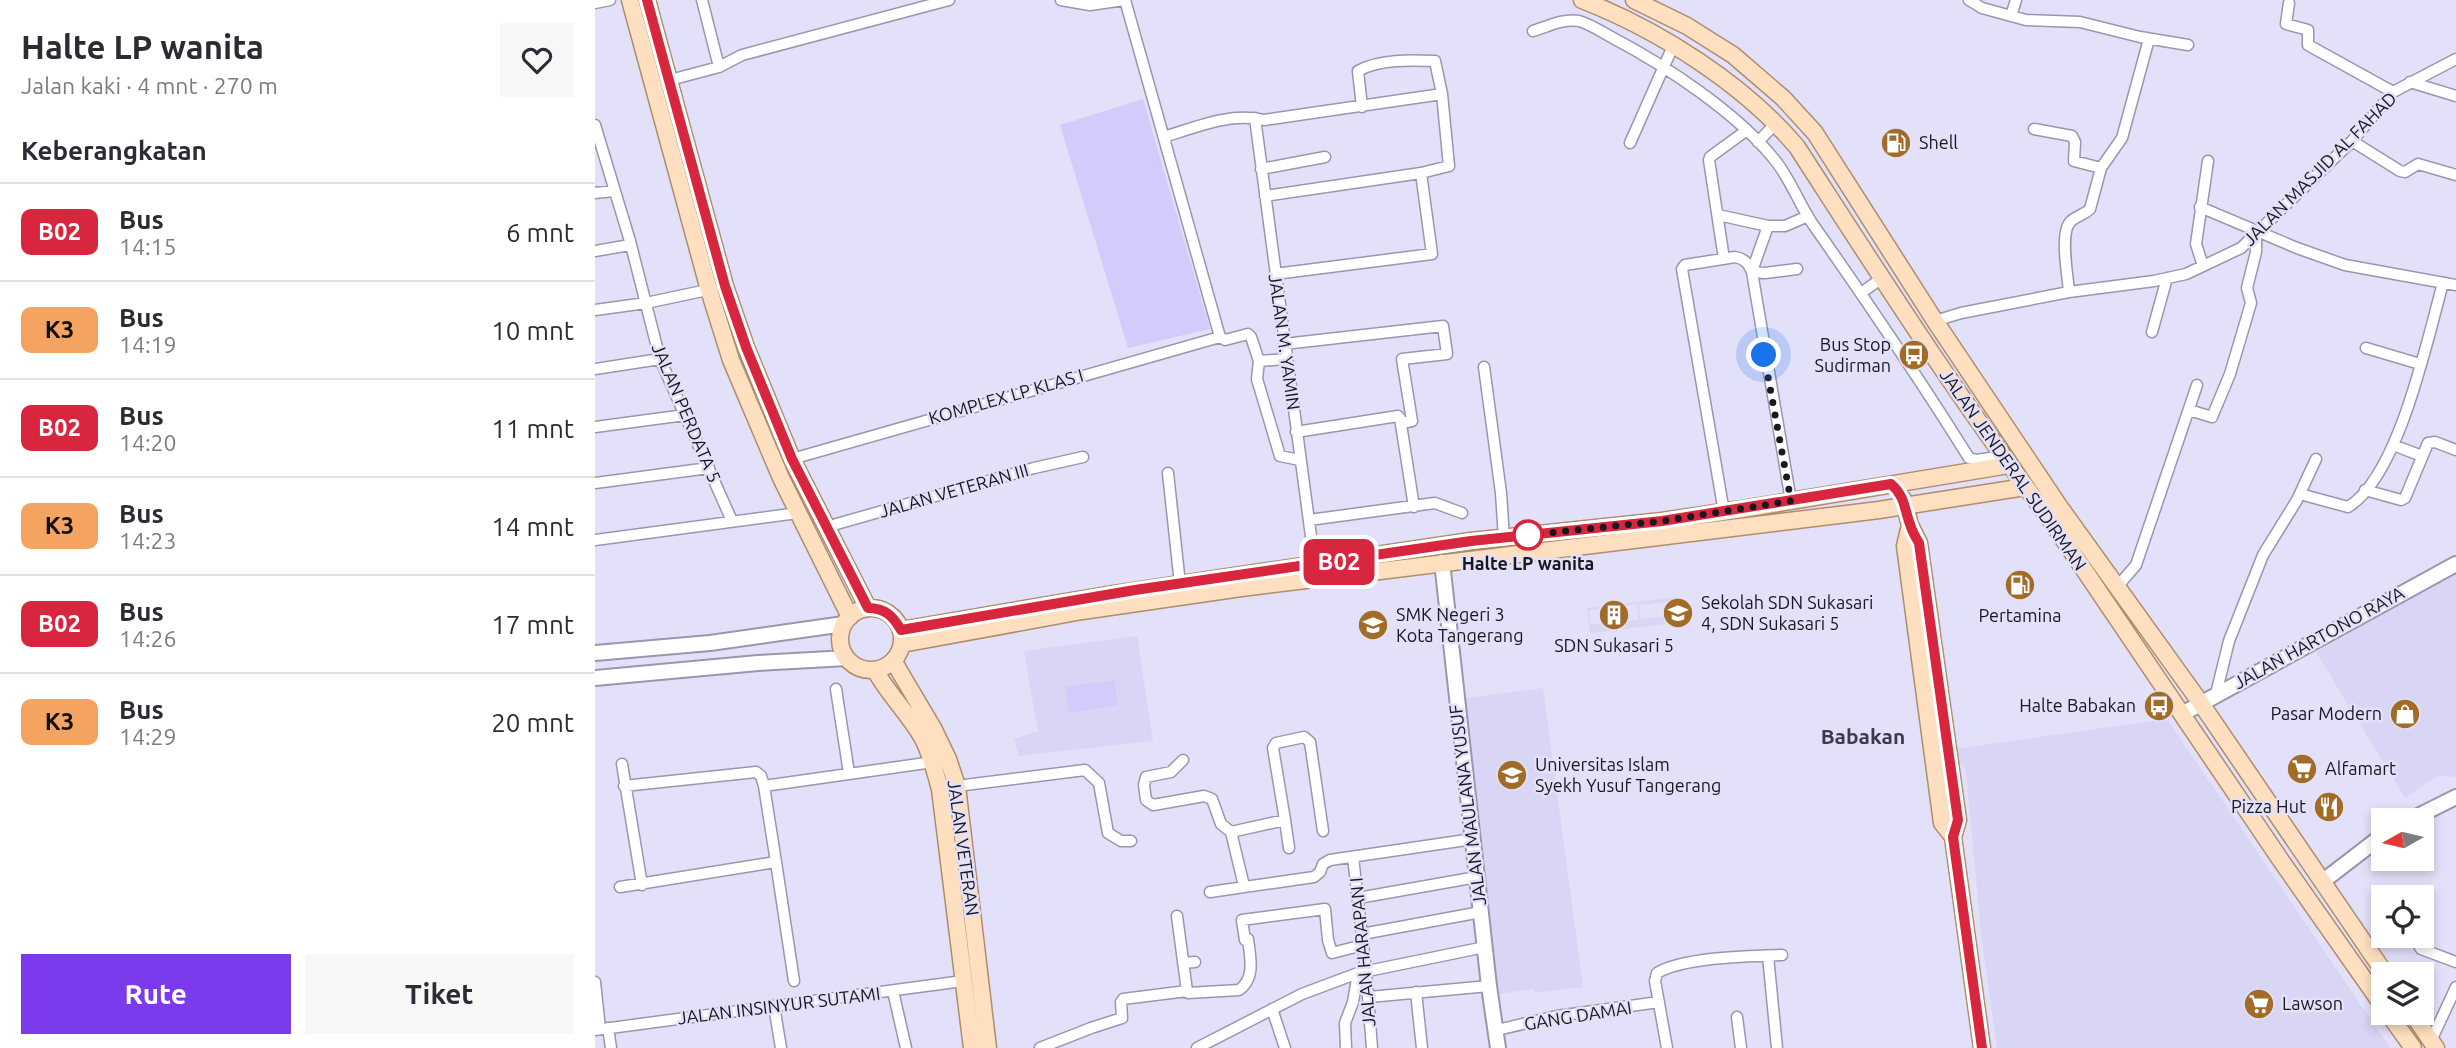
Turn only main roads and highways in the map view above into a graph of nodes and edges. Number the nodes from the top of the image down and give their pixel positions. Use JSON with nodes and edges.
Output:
{"nodes":[{"id":1,"x":630,"y":0,"type":"edge"},
{"id":2,"x":647,"y":0,"type":"edge"},
{"id":3,"x":1582,"y":0,"type":"edge"},
{"id":4,"x":1643,"y":2,"type":"edge"},
{"id":5,"x":681,"y":121,"type":"junction"},
{"id":6,"x":665,"y":126,"type":"junction"},
{"id":7,"x":2006,"y":461,"type":"junction"},
{"id":8,"x":1973,"y":471,"type":"junction"},
{"id":9,"x":1891,"y":484,"type":"junction"},
{"id":10,"x":2025,"y":486,"type":"junction"},
{"id":11,"x":1984,"y":495,"type":"junction"},
{"id":12,"x":1906,"y":506,"type":"junction"},
{"id":13,"x":868,"y":608,"type":"junction"},
{"id":14,"x":847,"y":621,"type":"junction"},
{"id":15,"x":902,"y":637,"type":"junction"},
{"id":16,"x":894,"y":662,"type":"junction"},
{"id":17,"x":875,"y":670,"type":"junction"},
{"id":18,"x":959,"y":870,"type":"junction"},
{"id":19,"x":2377,"y":962,"type":"edge"},
{"id":20,"x":2371,"y":989,"type":"edge"},
{"id":21,"x":2397,"y":1025,"type":"edge"},
{"id":22,"x":2421,"y":1025,"type":"edge"},
{"id":23,"x":2434,"y":1044,"type":"edge"},
{"id":24,"x":972,"y":1048,"type":"edge"},
{"id":25,"x":988,"y":1048,"type":"edge"},
{"id":26,"x":1982,"y":1048,"type":"edge"},
{"id":27,"x":2413,"y":1048,"type":"edge"}],
"edges":[{"from":1,"to":6,"type":"main road"},
{"from":2,"to":5,"type":"main road"},
{"from":3,"to":7,"type":"main road","name":"JALAN JENDERAL SUDIRMAN"},
{"from":4,"to":19,"type":"main road","name":"JALAN JENDERAL SUDIRMAN"},
{"from":5,"to":6,"type":"main road"},
{"from":5,"to":13,"type":"main road"},
{"from":6,"to":14,"type":"main road"},
{"from":7,"to":8,"type":"main road"},
{"from":7,"to":10,"type":"main road","name":"JALAN JENDERAL SUDIRMAN"},
{"from":8,"to":9,"type":"main road"},
{"from":8,"to":11,"type":"main road"},
{"from":9,"to":12,"type":"main road"},
{"from":9,"to":15,"type":"main road"},
{"from":10,"to":11,"type":"main road"},
{"from":10,"to":20,"type":"main road","name":"JALAN JENDERAL SUDIRMAN"},
{"from":11,"to":12,"type":"main road"},
{"from":12,"to":15,"type":"main road"},
{"from":12,"to":26,"type":"main road"},
{"from":13,"to":14,"type":"main road"},
{"from":13,"to":15,"type":"main road"},
{"from":14,"to":17,"type":"main road"},
{"from":15,"to":16,"type":"main road"},
{"from":16,"to":17,"type":"main road"},
{"from":16,"to":18,"type":"main road","name":"JALAN VETERAN"},
{"from":17,"to":18,"type":"main road","name":"JALAN VETERAN"},
{"from":18,"to":24,"type":"main road","name":"JALAN VETERAN"},
{"from":18,"to":25,"type":"main road","name":"JALAN VETERAN"},
{"from":21,"to":27,"type":"main road"},
{"from":22,"to":23,"type":"main road"}]}
